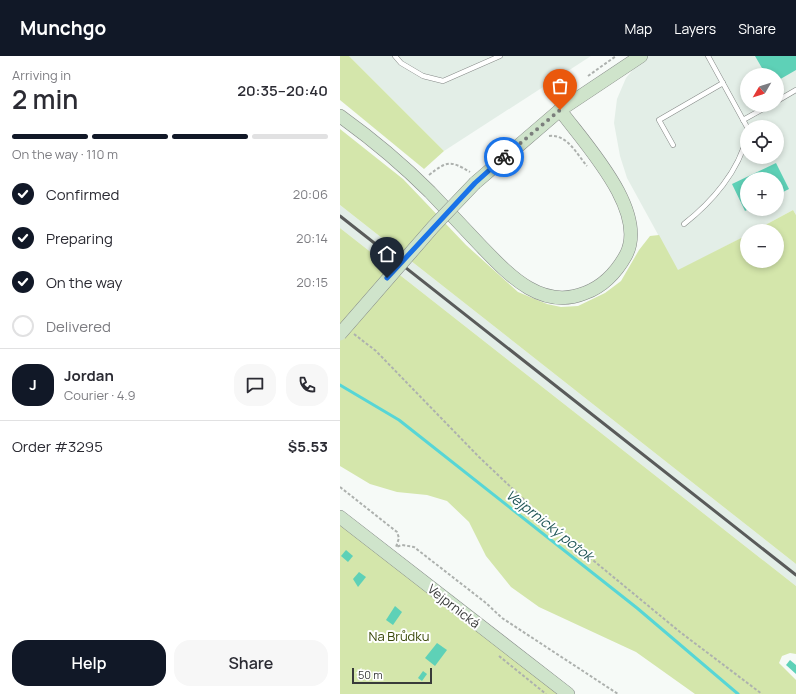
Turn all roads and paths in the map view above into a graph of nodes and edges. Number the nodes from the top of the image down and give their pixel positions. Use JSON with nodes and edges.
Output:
{"nodes":[{"id":1,"x":395,"y":56,"type":"edge"},
{"id":2,"x":500,"y":56,"type":"edge"},
{"id":3,"x":641,"y":56,"type":"edge"},
{"id":4,"x":708,"y":56,"type":"edge"},
{"id":5,"x":723,"y":83,"type":"junction"},
{"id":6,"x":796,"y":90,"type":"edge"},
{"id":7,"x":784,"y":97,"type":"edge"},
{"id":8,"x":560,"y":110,"type":"junction"},
{"id":9,"x":757,"y":112,"type":"edge"},
{"id":10,"x":340,"y":116,"type":"edge"},
{"id":11,"x":743,"y":120,"type":"joint"},
{"id":12,"x":534,"y":132,"type":"junction"},
{"id":13,"x":673,"y":145,"type":"dead end"},
{"id":14,"x":740,"y":157,"type":"edge"},
{"id":15,"x":588,"y":168,"type":"dead end"},
{"id":16,"x":426,"y":178,"type":"dead end"},
{"id":17,"x":472,"y":178,"type":"junction"},
{"id":18,"x":684,"y":224,"type":"dead end"},
{"id":19,"x":346,"y":334,"type":"edge"},
{"id":20,"x":340,"y":487,"type":"edge"},
{"id":21,"x":340,"y":517,"type":"edge"},
{"id":22,"x":568,"y":694,"type":"edge"},
{"id":23,"x":618,"y":694,"type":"edge"},
{"id":24,"x":762,"y":694,"type":"edge"}],
"edges":[{"from":1,"to":2,"type":"lane"},
{"from":3,"to":8,"type":"main road"},
{"from":4,"to":5,"type":"lane"},
{"from":5,"to":11,"type":"lane"},
{"from":5,"to":13,"type":"lane"},
{"from":6,"to":7,"type":"lane"},
{"from":8,"to":10,"type":"main road"},
{"from":8,"to":12,"type":"main road"},
{"from":9,"to":11,"type":"lane"},
{"from":12,"to":15,"type":"path"},
{"from":12,"to":17,"type":"main road"},
{"from":14,"to":18,"type":"lane"},
{"from":16,"to":17,"type":"path"},
{"from":17,"to":19,"type":"main road","bridge":true},
{"from":19,"to":24,"type":"path"},
{"from":20,"to":23,"type":"path"},
{"from":21,"to":22,"type":"main road","name":"Vejprnická"}]}
